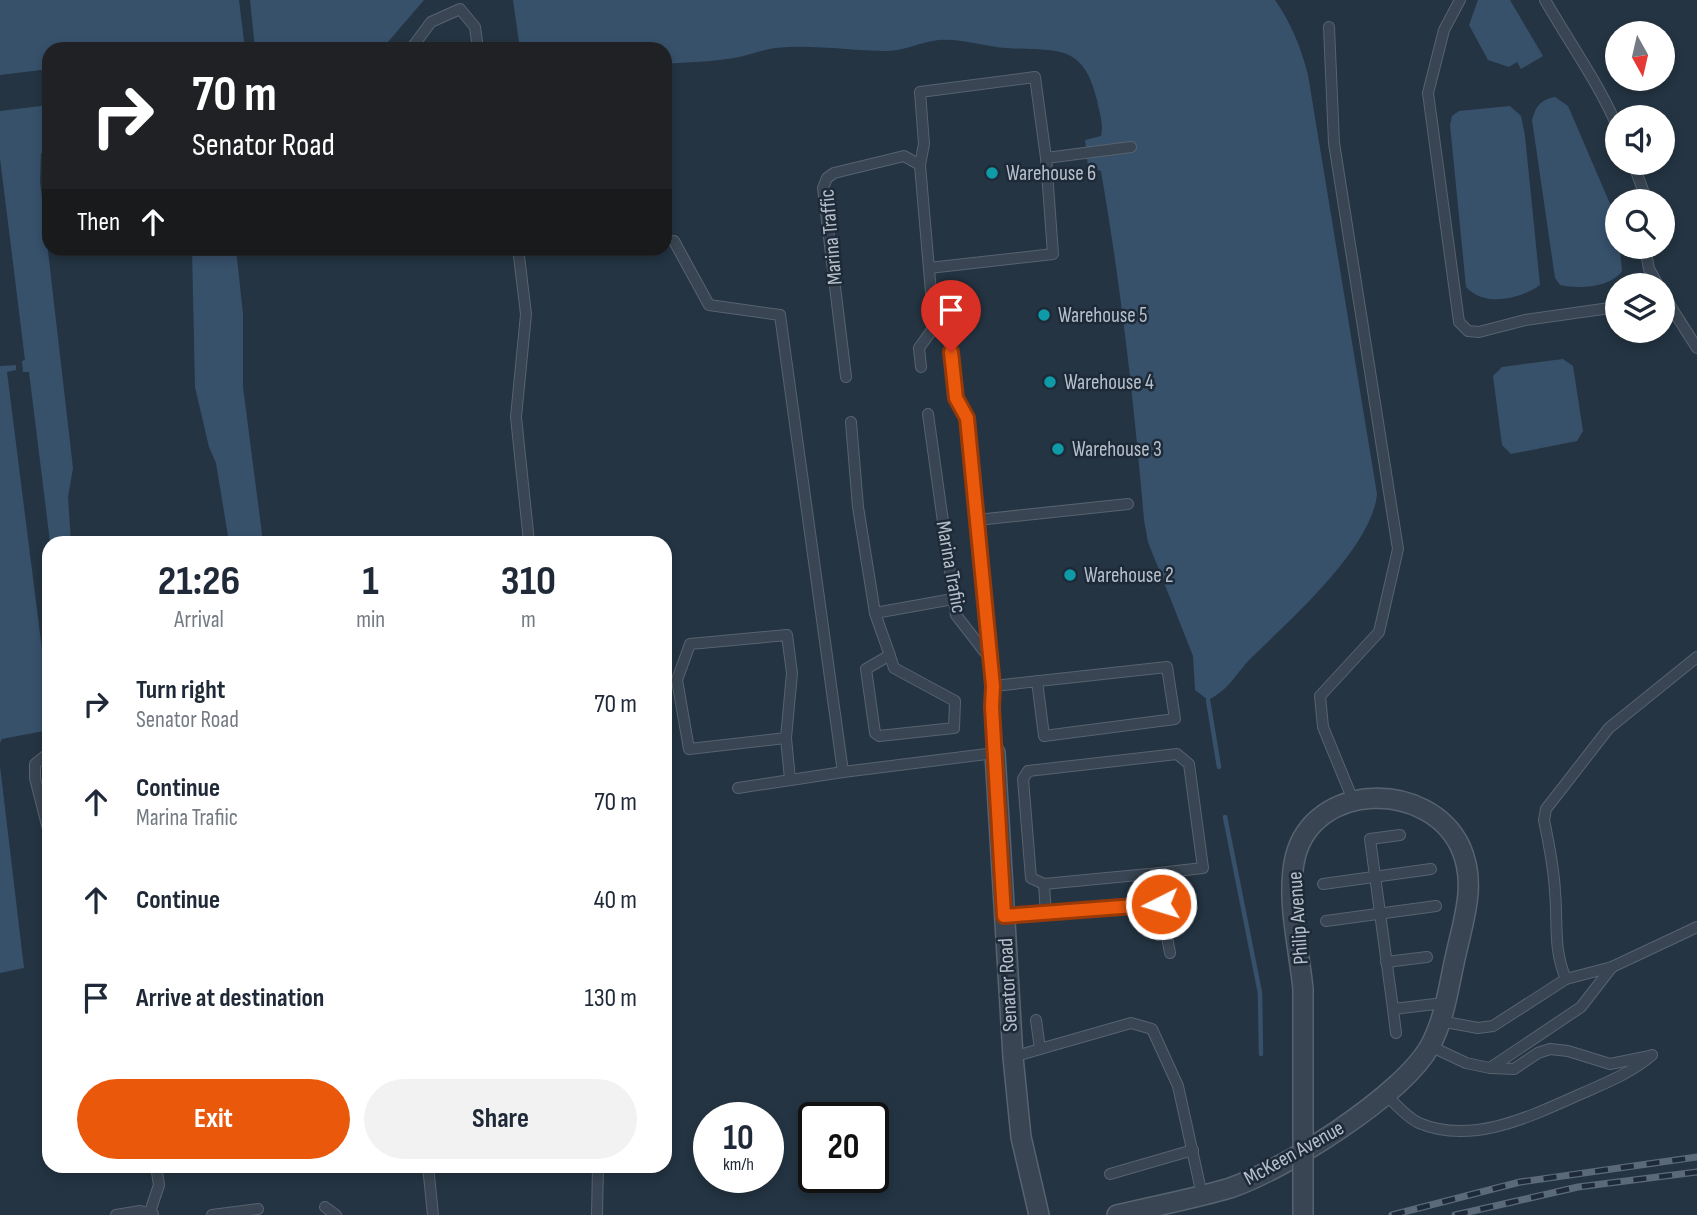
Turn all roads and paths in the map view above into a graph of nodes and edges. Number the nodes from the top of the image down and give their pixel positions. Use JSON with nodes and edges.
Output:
{"nodes":[{"id":1,"x":1460,"y":0,"type":"edge"},
{"id":2,"x":1545,"y":0,"type":"edge"},
{"id":3,"x":1329,"y":27,"type":"dead end"},
{"id":4,"x":416,"y":42,"type":"edge"},
{"id":5,"x":477,"y":42,"type":"edge"},
{"id":6,"x":1608,"y":105,"type":"edge"},
{"id":7,"x":1130,"y":147,"type":"dead end"},
{"id":8,"x":1046,"y":158,"type":"junction"},
{"id":9,"x":920,"y":165,"type":"junction"},
{"id":10,"x":674,"y":241,"type":"dead end"},
{"id":11,"x":519,"y":256,"type":"edge"},
{"id":12,"x":929,"y":268,"type":"junction"},
{"id":13,"x":1605,"y":309,"type":"edge"},
{"id":14,"x":1676,"y":317,"type":"edge"},
{"id":15,"x":934,"y":327,"type":"junction"},
{"id":16,"x":1697,"y":348,"type":"edge"},
{"id":17,"x":921,"y":367,"type":"dead end"},
{"id":18,"x":846,"y":377,"type":"dead end"},
{"id":19,"x":928,"y":414,"type":"dead end"},
{"id":20,"x":851,"y":422,"type":"dead end"},
{"id":21,"x":1128,"y":504,"type":"dead end"},
{"id":22,"x":977,"y":520,"type":"junction"},
{"id":23,"x":527,"y":536,"type":"edge"},
{"id":24,"x":953,"y":599,"type":"junction"},
{"id":25,"x":875,"y":613,"type":"junction"},
{"id":26,"x":890,"y":655,"type":"junction"},
{"id":27,"x":1697,"y":657,"type":"edge"},
{"id":28,"x":991,"y":660,"type":"junction"},
{"id":29,"x":1037,"y":681,"type":"junction"},
{"id":30,"x":993,"y":686,"type":"junction"},
{"id":31,"x":786,"y":738,"type":"junction"},
{"id":32,"x":995,"y":753,"type":"junction"},
{"id":33,"x":42,"y":758,"type":"edge"},
{"id":34,"x":844,"y":772,"type":"junction"},
{"id":35,"x":790,"y":779,"type":"junction"},
{"id":36,"x":738,"y":788,"type":"dead end"},
{"id":37,"x":1353,"y":800,"type":"junction"},
{"id":38,"x":42,"y":806,"type":"edge"},
{"id":39,"x":1400,"y":835,"type":"dead end"},
{"id":40,"x":1431,"y":869,"type":"dead end"},
{"id":41,"x":1160,"y":873,"type":"junction"},
{"id":42,"x":1375,"y":877,"type":"junction"},
{"id":43,"x":1044,"y":884,"type":"junction"},
{"id":44,"x":1323,"y":884,"type":"dead end"},
{"id":45,"x":1161,"y":904,"type":"junction"},
{"id":46,"x":1436,"y":906,"type":"dead end"},
{"id":47,"x":1380,"y":914,"type":"junction"},
{"id":48,"x":1046,"y":915,"type":"junction"},
{"id":49,"x":1004,"y":916,"type":"junction"},
{"id":50,"x":1326,"y":921,"type":"dead end"},
{"id":51,"x":1697,"y":927,"type":"edge"},
{"id":52,"x":1170,"y":953,"type":"dead end"},
{"id":53,"x":1427,"y":957,"type":"dead end"},
{"id":54,"x":1386,"y":962,"type":"junction"},
{"id":55,"x":1612,"y":967,"type":"junction"},
{"id":56,"x":1566,"y":979,"type":"junction"},
{"id":57,"x":1393,"y":1009,"type":"junction"},
{"id":58,"x":1442,"y":1012,"type":"junction"},
{"id":59,"x":1036,"y":1020,"type":"dead end"},
{"id":60,"x":1396,"y":1033,"type":"dead end"},
{"id":61,"x":1430,"y":1046,"type":"junction"},
{"id":62,"x":1040,"y":1049,"type":"junction"},
{"id":63,"x":1013,"y":1057,"type":"junction"},
{"id":64,"x":1412,"y":1068,"type":"joint"},
{"id":65,"x":1490,"y":1068,"type":"junction"},
{"id":66,"x":1386,"y":1095,"type":"junction"},
{"id":67,"x":1193,"y":1150,"type":"junction"},
{"id":68,"x":157,"y":1173,"type":"edge"},
{"id":69,"x":430,"y":1173,"type":"edge"},
{"id":70,"x":598,"y":1173,"type":"edge"},
{"id":71,"x":1110,"y":1174,"type":"dead end"},
{"id":72,"x":1202,"y":1195,"type":"junction"},
{"id":73,"x":325,"y":1207,"type":"dead end"},
{"id":74,"x":258,"y":1209,"type":"dead end"},
{"id":75,"x":153,"y":1213,"type":"edge"},
{"id":76,"x":116,"y":1215,"type":"edge"},
{"id":77,"x":212,"y":1215,"type":"edge"},
{"id":78,"x":336,"y":1215,"type":"edge"},
{"id":79,"x":433,"y":1215,"type":"edge"},
{"id":80,"x":597,"y":1215,"type":"edge"},
{"id":81,"x":1039,"y":1215,"type":"edge"},
{"id":82,"x":1117,"y":1215,"type":"edge"},
{"id":83,"x":1303,"y":1215,"type":"edge"}],
"edges":[{"from":1,"to":13,"type":"lane"},
{"from":2,"to":6,"type":"lane"},
{"from":3,"to":37,"type":"lane"},
{"from":4,"to":5,"type":"lane"},
{"from":7,"to":8,"type":"lane"},
{"from":8,"to":9,"type":"lane"},
{"from":8,"to":12,"type":"lane"},
{"from":9,"to":12,"type":"lane"},
{"from":9,"to":18,"type":"lane","name":"Marina Traffic"},
{"from":10,"to":34,"type":"lane"},
{"from":11,"to":23,"type":"lane"},
{"from":12,"to":15,"type":"lane"},
{"from":14,"to":16,"type":"lane"},
{"from":15,"to":17,"type":"lane"},
{"from":15,"to":22,"type":"lane"},
{"from":19,"to":24,"type":"lane","name":"Marina Trafiic"},
{"from":20,"to":25,"type":"lane"},
{"from":21,"to":22,"type":"lane"},
{"from":22,"to":28,"type":"lane"},
{"from":24,"to":25,"type":"lane"},
{"from":24,"to":28,"type":"lane","name":"Marina Trafiic"},
{"from":25,"to":26,"type":"lane"},
{"from":26,"to":26,"type":"lane"},
{"from":27,"to":56,"type":"lane"},
{"from":28,"to":30,"type":"lane"},
{"from":29,"to":29,"type":"lane"},
{"from":29,"to":30,"type":"lane"},
{"from":30,"to":32,"type":"lane"},
{"from":31,"to":31,"type":"lane"},
{"from":31,"to":35,"type":"lane"},
{"from":32,"to":34,"type":"lane"},
{"from":32,"to":49,"type":"street","name":"Senator Road"},
{"from":33,"to":38,"type":"lane"},
{"from":34,"to":35,"type":"lane"},
{"from":35,"to":36,"type":"lane"},
{"from":37,"to":58,"type":"street","name":"Philip Avenue"},
{"from":37,"to":83,"type":"street","name":"Philip Avenue","bridge":true},
{"from":39,"to":42,"type":"lane"},
{"from":40,"to":42,"type":"lane"},
{"from":41,"to":43,"type":"lane"},
{"from":41,"to":43,"type":"lane"},
{"from":41,"to":45,"type":"lane"},
{"from":42,"to":44,"type":"lane"},
{"from":42,"to":47,"type":"lane"},
{"from":43,"to":48,"type":"lane"},
{"from":45,"to":48,"type":"lane"},
{"from":45,"to":52,"type":"lane"},
{"from":46,"to":47,"type":"lane"},
{"from":47,"to":50,"type":"lane"},
{"from":47,"to":54,"type":"lane"},
{"from":48,"to":49,"type":"lane"},
{"from":49,"to":63,"type":"street","name":"Senator Road"},
{"from":51,"to":55,"type":"lane"},
{"from":53,"to":54,"type":"lane"},
{"from":54,"to":57,"type":"lane"},
{"from":55,"to":56,"type":"lane"},
{"from":55,"to":65,"type":"lane"},
{"from":56,"to":58,"type":"lane"},
{"from":57,"to":58,"type":"lane"},
{"from":57,"to":60,"type":"lane"},
{"from":58,"to":61,"type":"street","name":"Philip Avenue"},
{"from":59,"to":62,"type":"lane"},
{"from":61,"to":64,"type":"street","name":"Philip Avenue"},
{"from":61,"to":65,"type":"lane"},
{"from":62,"to":63,"type":"lane"},
{"from":62,"to":67,"type":"lane"},
{"from":63,"to":81,"type":"street","name":"Senator Road"},
{"from":64,"to":66,"type":"street","name":"McKeen Avenue"},
{"from":65,"to":66,"type":"lane"},
{"from":66,"to":72,"type":"street","name":"McKeen Avenue"},
{"from":67,"to":71,"type":"lane"},
{"from":67,"to":72,"type":"lane"},
{"from":68,"to":75,"type":"lane"},
{"from":69,"to":79,"type":"lane"},
{"from":70,"to":80,"type":"lane"},
{"from":72,"to":82,"type":"street","name":"McKeen Avenue"},
{"from":73,"to":78,"type":"lane"},
{"from":74,"to":77,"type":"lane"},
{"from":75,"to":76,"type":"lane"}]}
